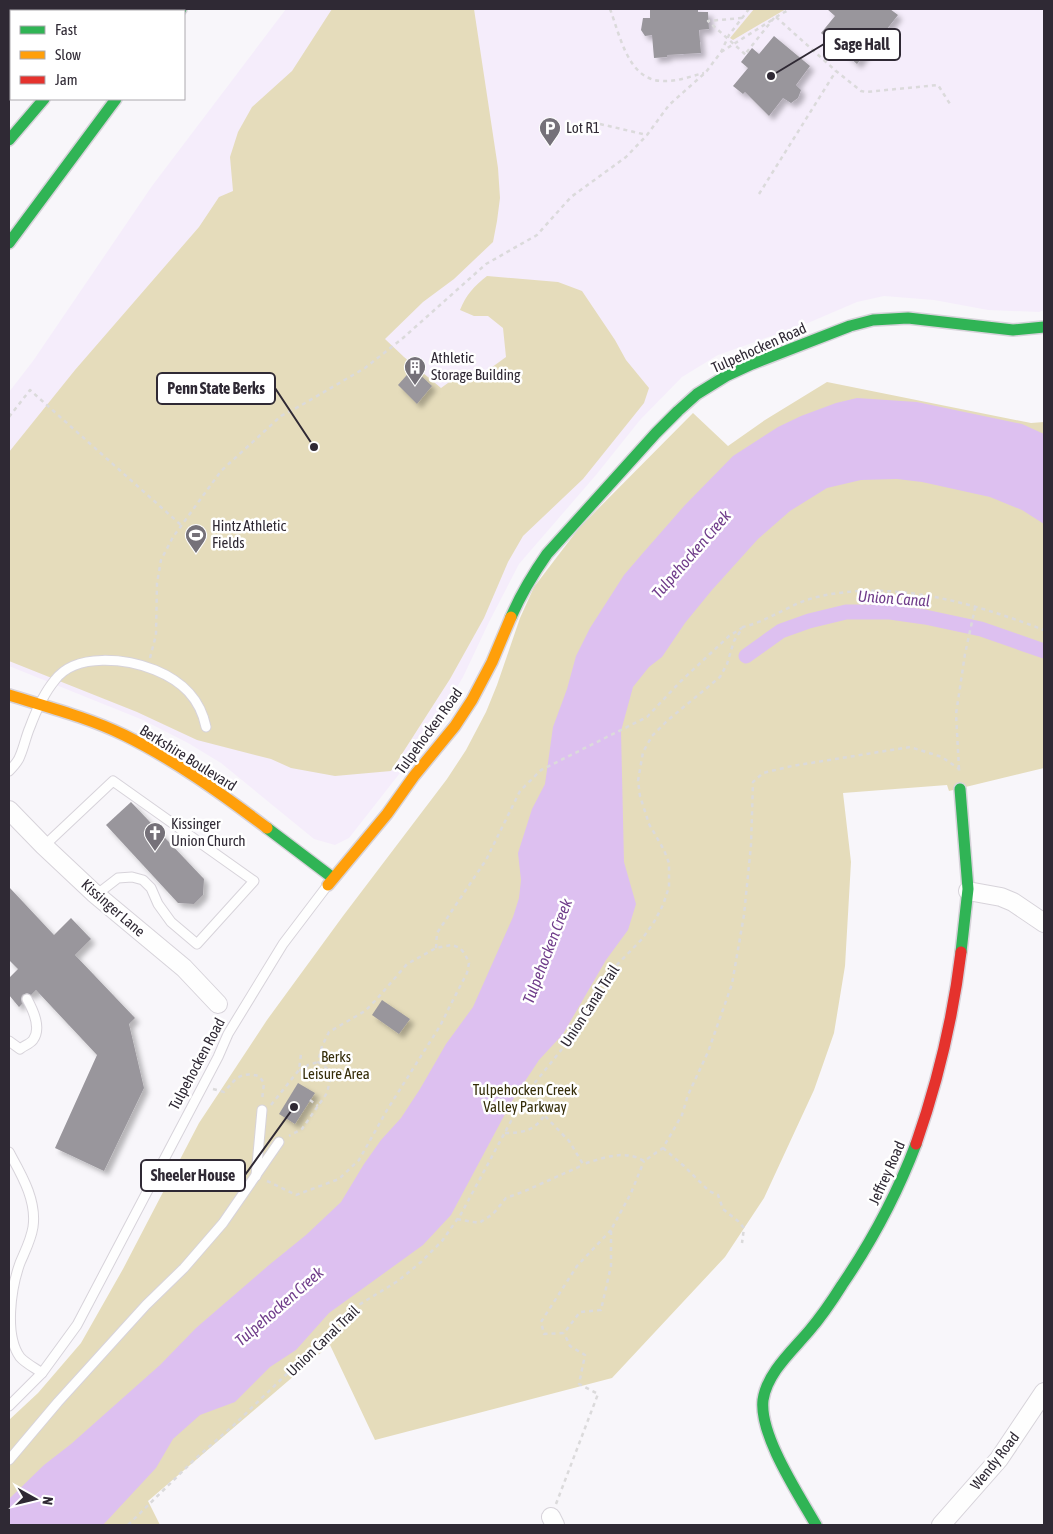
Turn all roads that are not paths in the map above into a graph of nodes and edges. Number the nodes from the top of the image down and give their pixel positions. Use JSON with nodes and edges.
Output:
{"nodes":[{"id":1,"x":43,"y":100,"type":"edge"},
{"id":2,"x":103,"y":100,"type":"edge"},
{"id":3,"x":115,"y":100,"type":"edge"},
{"id":4,"x":85,"y":121,"type":"dead end"},
{"id":5,"x":9,"y":140,"type":"edge"},
{"id":6,"x":9,"y":243,"type":"edge"},
{"id":7,"x":1044,"y":327,"type":"edge"},
{"id":8,"x":9,"y":694,"type":"edge"},
{"id":9,"x":40,"y":705,"type":"junction"},
{"id":10,"x":206,"y":726,"type":"dead end"},
{"id":11,"x":9,"y":772,"type":"edge"},
{"id":12,"x":960,"y":789,"type":"road end"},
{"id":13,"x":9,"y":810,"type":"edge"},
{"id":14,"x":44,"y":846,"type":"junction"},
{"id":15,"x":331,"y":881,"type":"junction"},
{"id":16,"x":968,"y":891,"type":"junction"},
{"id":17,"x":96,"y":895,"type":"junction"},
{"id":18,"x":1044,"y":923,"type":"edge"},
{"id":19,"x":27,"y":999,"type":"dead end"},
{"id":20,"x":218,"y":1004,"type":"dead end"},
{"id":21,"x":9,"y":1041,"type":"edge"},
{"id":22,"x":262,"y":1110,"type":"road end"},
{"id":23,"x":279,"y":1142,"type":"road end"},
{"id":24,"x":9,"y":1152,"type":"edge"},
{"id":25,"x":256,"y":1176,"type":"junction"},
{"id":26,"x":42,"y":1373,"type":"junction"},
{"id":27,"x":1044,"y":1392,"type":"edge"},
{"id":28,"x":9,"y":1406,"type":"edge"},
{"id":29,"x":9,"y":1460,"type":"edge"},
{"id":30,"x":816,"y":1525,"type":"edge"},
{"id":31,"x":941,"y":1525,"type":"edge"}],
"edges":[{"from":1,"to":5,"type":"main road"},
{"from":2,"to":4,"type":"main road"},
{"from":3,"to":6,"type":"main road"},
{"from":7,"to":15,"type":"main road","name":"Tulpehocken Road"},
{"from":8,"to":9,"type":"main road","name":"Berkshire Boulevard"},
{"from":9,"to":10,"type":"lane"},
{"from":9,"to":11,"type":"lane"},
{"from":9,"to":15,"type":"main road","name":"Berkshire Boulevard"},
{"from":12,"to":16,"type":"main road","name":"Jeffrey Road"},
{"from":13,"to":14,"type":"street","name":"Kissinger Lane"},
{"from":14,"to":17,"type":"street","name":"Kissinger Lane"},
{"from":14,"to":17,"type":"lane"},
{"from":15,"to":26,"type":"lane","name":"Tulpehocken Road"},
{"from":16,"to":18,"type":"street"},
{"from":16,"to":30,"type":"main road","name":"Jeffrey Road"},
{"from":17,"to":20,"type":"street","name":"Kissinger Lane"},
{"from":19,"to":21,"type":"lane"},
{"from":22,"to":25,"type":"lane"},
{"from":23,"to":25,"type":"lane"},
{"from":24,"to":26,"type":"lane"},
{"from":25,"to":29,"type":"lane"},
{"from":26,"to":28,"type":"lane","name":"Tulpehocken Road"},
{"from":27,"to":31,"type":"street","name":"Wendy Road"}]}
